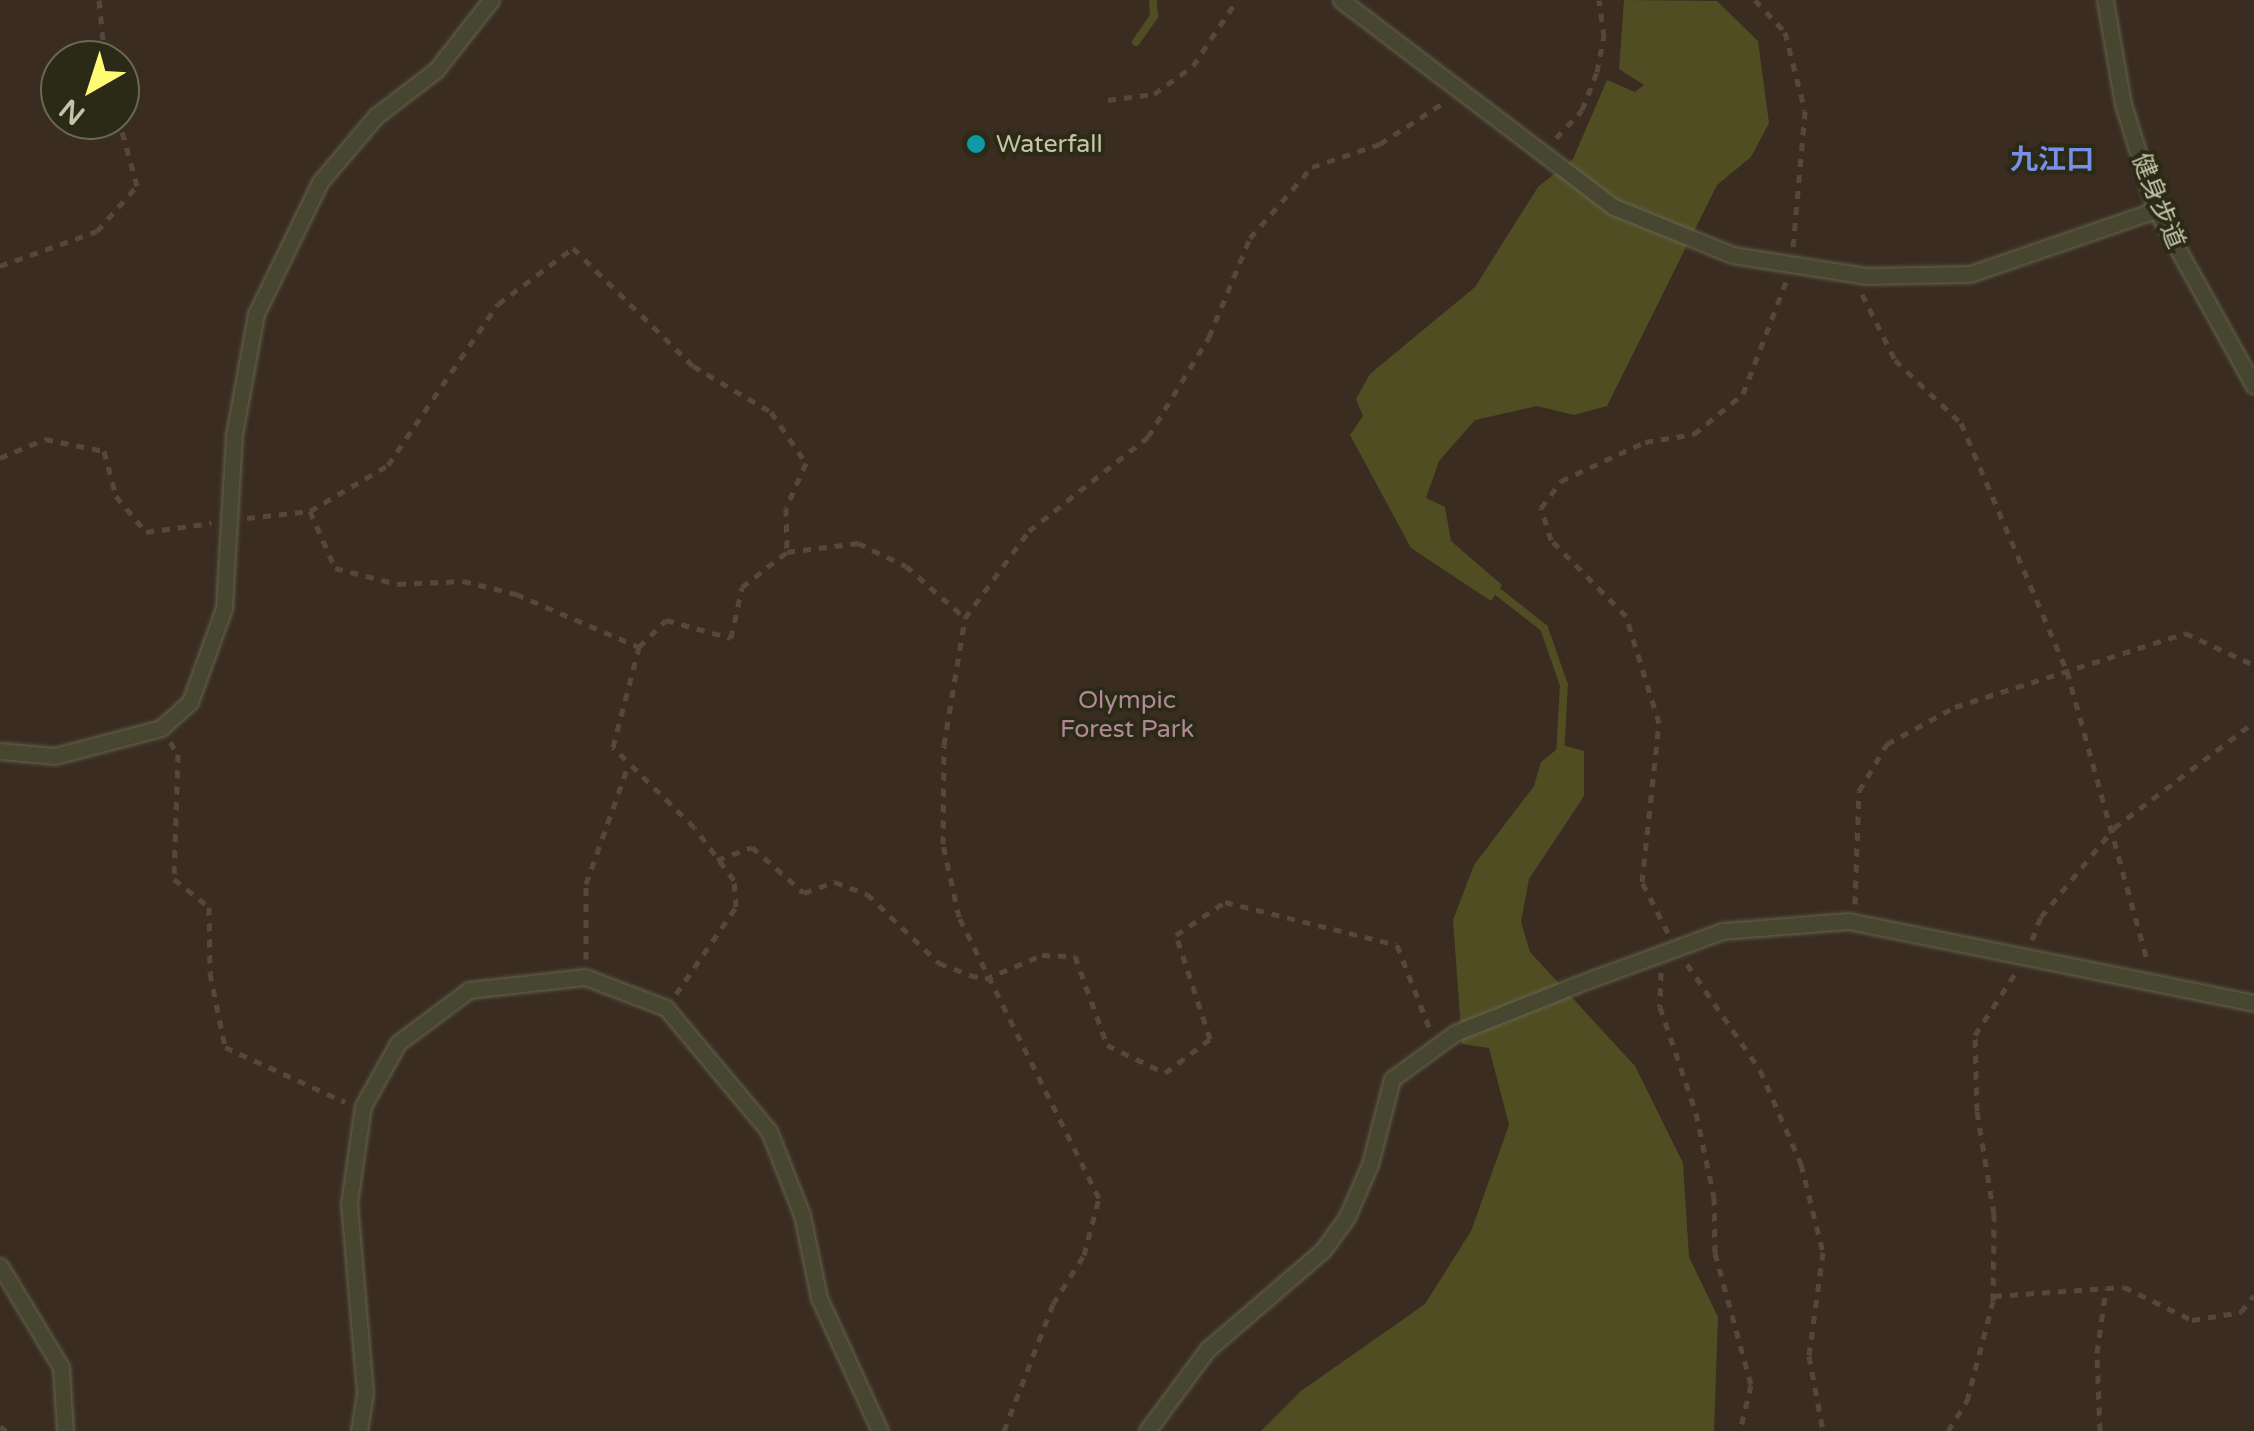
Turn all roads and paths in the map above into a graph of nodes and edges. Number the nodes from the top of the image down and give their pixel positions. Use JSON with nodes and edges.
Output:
{"nodes":[{"id":1,"x":99,"y":0,"type":"edge"},
{"id":2,"x":491,"y":0,"type":"edge"},
{"id":3,"x":1236,"y":0,"type":"edge"},
{"id":4,"x":1341,"y":0,"type":"edge"},
{"id":5,"x":1599,"y":0,"type":"edge"},
{"id":6,"x":1755,"y":0,"type":"edge"},
{"id":7,"x":2105,"y":0,"type":"edge"},
{"id":8,"x":103,"y":40,"type":"edge"},
{"id":9,"x":1466,"y":88,"type":"junction"},
{"id":10,"x":1108,"y":100,"type":"dead end"},
{"id":11,"x":124,"y":140,"type":"edge"},
{"id":12,"x":1546,"y":161,"type":"junction"},
{"id":13,"x":2156,"y":210,"type":"junction"},
{"id":14,"x":0,"y":266,"type":"edge"},
{"id":15,"x":1790,"y":266,"type":"junction"},
{"id":16,"x":1852,"y":274,"type":"junction"},
{"id":17,"x":2254,"y":386,"type":"edge"},
{"id":18,"x":0,"y":458,"type":"edge"},
{"id":19,"x":310,"y":511,"type":"junction"},
{"id":20,"x":229,"y":520,"type":"junction"},
{"id":21,"x":787,"y":552,"type":"junction"},
{"id":22,"x":964,"y":618,"type":"junction"},
{"id":23,"x":639,"y":647,"type":"junction"},
{"id":24,"x":2254,"y":665,"type":"edge"},
{"id":25,"x":2067,"y":671,"type":"junction"},
{"id":26,"x":2254,"y":722,"type":"edge"},
{"id":27,"x":161,"y":728,"type":"junction"},
{"id":28,"x":0,"y":751,"type":"edge"},
{"id":29,"x":628,"y":766,"type":"junction"},
{"id":30,"x":2114,"y":828,"type":"junction"},
{"id":31,"x":718,"y":860,"type":"junction"},
{"id":32,"x":1856,"y":922,"type":"junction"},
{"id":33,"x":1669,"y":951,"type":"junction"},
{"id":34,"x":2025,"y":959,"type":"junction"},
{"id":35,"x":585,"y":977,"type":"junction"},
{"id":36,"x":985,"y":979,"type":"junction"},
{"id":37,"x":2154,"y":987,"type":"junction"},
{"id":38,"x":2254,"y":1002,"type":"edge"},
{"id":39,"x":666,"y":1008,"type":"junction"},
{"id":40,"x":1436,"y":1046,"type":"junction"},
{"id":41,"x":363,"y":1106,"type":"junction"},
{"id":42,"x":0,"y":1266,"type":"edge"},
{"id":43,"x":2106,"y":1289,"type":"junction"},
{"id":44,"x":2254,"y":1295,"type":"edge"},
{"id":45,"x":1994,"y":1296,"type":"junction"},
{"id":46,"x":0,"y":1426,"type":"edge"},
{"id":47,"x":6,"y":1431,"type":"edge"},
{"id":48,"x":65,"y":1431,"type":"edge"},
{"id":49,"x":359,"y":1431,"type":"edge"},
{"id":50,"x":880,"y":1431,"type":"edge"},
{"id":51,"x":1004,"y":1431,"type":"edge"},
{"id":52,"x":1147,"y":1431,"type":"edge"},
{"id":53,"x":1740,"y":1431,"type":"edge"},
{"id":54,"x":1823,"y":1431,"type":"edge"},
{"id":55,"x":1948,"y":1431,"type":"edge"},
{"id":56,"x":2100,"y":1431,"type":"edge"}],
"edges":[{"from":1,"to":8,"type":"path"},
{"from":2,"to":20,"type":"street"},
{"from":3,"to":10,"type":"path"},
{"from":4,"to":9,"type":"street"},
{"from":5,"to":12,"type":"path"},
{"from":6,"to":15,"type":"path"},
{"from":7,"to":13,"type":"street","name":"健身步道"},
{"from":9,"to":12,"type":"street"},
{"from":9,"to":22,"type":"path"},
{"from":11,"to":14,"type":"path"},
{"from":12,"to":15,"type":"street"},
{"from":13,"to":16,"type":"street"},
{"from":13,"to":17,"type":"street","name":"健身步道"},
{"from":15,"to":16,"type":"street"},
{"from":15,"to":33,"type":"path"},
{"from":16,"to":25,"type":"path"},
{"from":18,"to":20,"type":"path"},
{"from":19,"to":20,"type":"path"},
{"from":19,"to":21,"type":"path"},
{"from":19,"to":23,"type":"path"},
{"from":20,"to":27,"type":"street"},
{"from":21,"to":22,"type":"path"},
{"from":21,"to":23,"type":"path"},
{"from":22,"to":36,"type":"path"},
{"from":23,"to":29,"type":"path"},
{"from":24,"to":25,"type":"path"},
{"from":25,"to":30,"type":"path"},
{"from":25,"to":32,"type":"path"},
{"from":26,"to":30,"type":"path"},
{"from":27,"to":28,"type":"street"},
{"from":27,"to":41,"type":"path"},
{"from":29,"to":31,"type":"path"},
{"from":29,"to":35,"type":"path"},
{"from":30,"to":34,"type":"path"},
{"from":30,"to":37,"type":"path"},
{"from":31,"to":36,"type":"path"},
{"from":31,"to":39,"type":"path"},
{"from":32,"to":33,"type":"street"},
{"from":32,"to":34,"type":"street"},
{"from":33,"to":40,"type":"street"},
{"from":33,"to":53,"type":"path"},
{"from":33,"to":54,"type":"path"},
{"from":34,"to":37,"type":"street"},
{"from":34,"to":45,"type":"path"},
{"from":35,"to":39,"type":"street"},
{"from":35,"to":41,"type":"street"},
{"from":36,"to":40,"type":"path"},
{"from":36,"to":51,"type":"path"},
{"from":37,"to":38,"type":"street"},
{"from":39,"to":50,"type":"street"},
{"from":40,"to":52,"type":"street"},
{"from":41,"to":49,"type":"street"},
{"from":42,"to":48,"type":"street"},
{"from":43,"to":44,"type":"path"},
{"from":43,"to":45,"type":"path"},
{"from":43,"to":56,"type":"path"},
{"from":45,"to":55,"type":"path"},
{"from":46,"to":47,"type":"path"}]}
